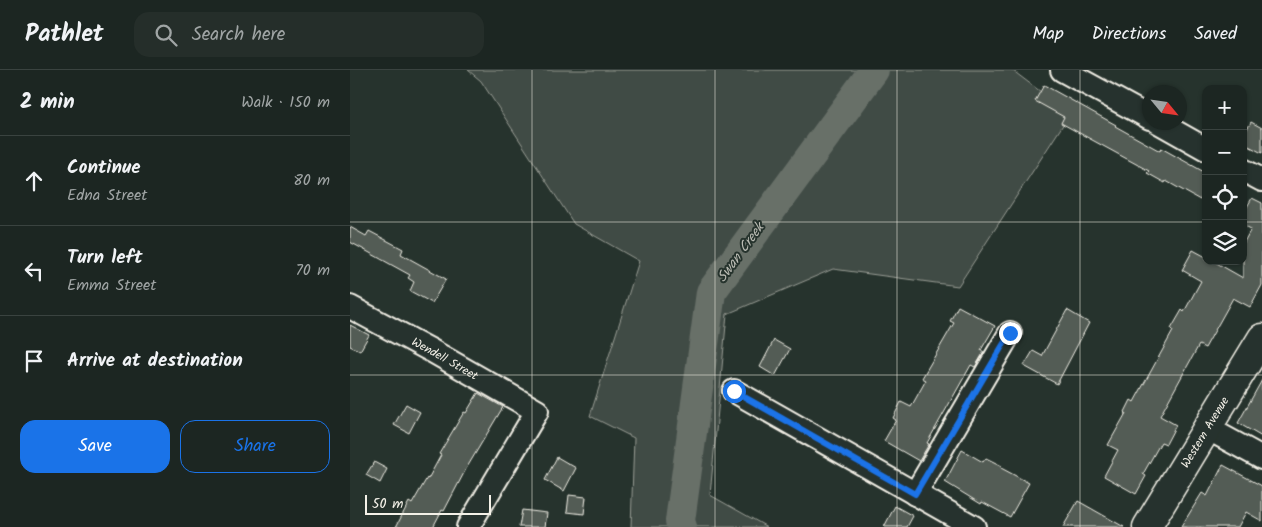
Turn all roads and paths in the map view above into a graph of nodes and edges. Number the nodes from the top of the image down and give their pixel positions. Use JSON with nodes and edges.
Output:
{"nodes":[{"id":1,"x":1062,"y":70,"type":"edge"},
{"id":2,"x":1142,"y":114,"type":"edge"},
{"id":3,"x":1172,"y":130,"type":"edge"},
{"id":4,"x":1202,"y":147,"type":"edge"},
{"id":5,"x":1247,"y":172,"type":"edge"},
{"id":6,"x":1262,"y":180,"type":"edge"},
{"id":7,"x":350,"y":307,"type":"edge"},
{"id":8,"x":1010,"y":333,"type":"dead end"},
{"id":9,"x":1262,"y":338,"type":"edge"},
{"id":10,"x":734,"y":391,"type":"dead end"},
{"id":11,"x":1207,"y":428,"type":"junction"},
{"id":12,"x":1262,"y":458,"type":"edge"},
{"id":13,"x":915,"y":494,"type":"junction"},
{"id":14,"x":468,"y":527,"type":"edge"},
{"id":15,"x":974,"y":527,"type":"edge"},
{"id":16,"x":1148,"y":527,"type":"edge"}],
"edges":[{"from":1,"to":2,"type":"street"},
{"from":3,"to":4,"type":"street"},
{"from":5,"to":6,"type":"street"},
{"from":7,"to":14,"type":"street","name":"Wendell Street"},
{"from":8,"to":13,"type":"street"},
{"from":9,"to":11,"type":"main road","name":"Western Avenue"},
{"from":10,"to":13,"type":"street"},
{"from":11,"to":12,"type":"street"},
{"from":11,"to":16,"type":"main road","name":"Western Avenue"},
{"from":13,"to":15,"type":"street"}]}
